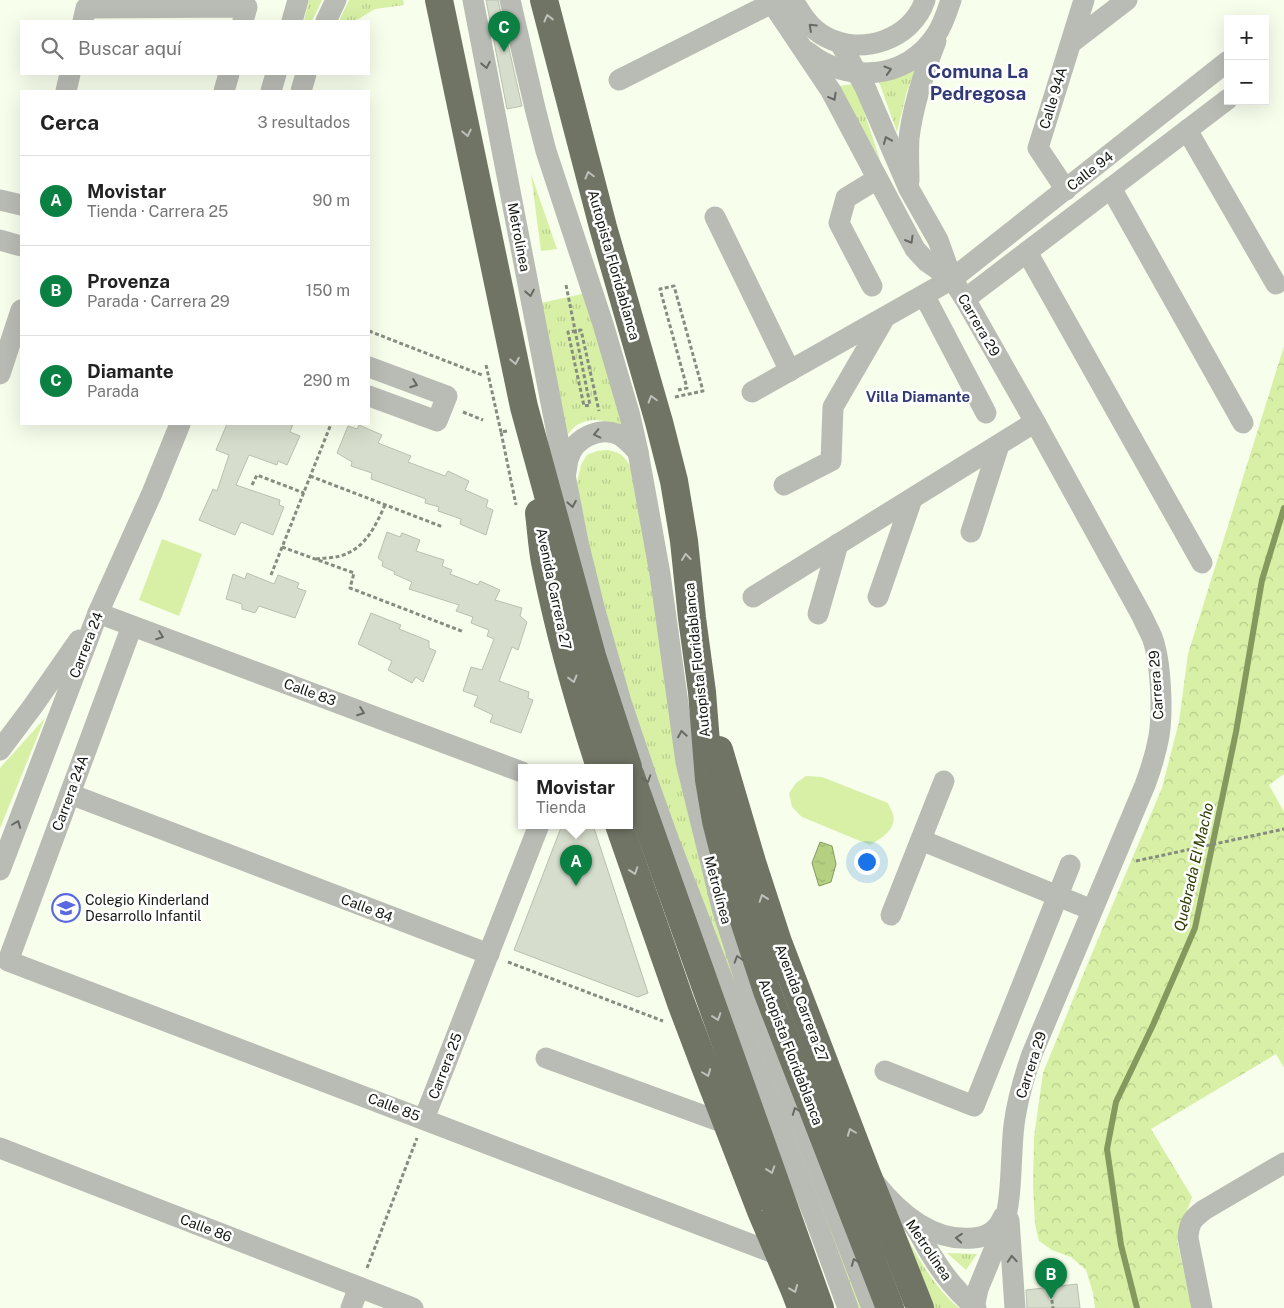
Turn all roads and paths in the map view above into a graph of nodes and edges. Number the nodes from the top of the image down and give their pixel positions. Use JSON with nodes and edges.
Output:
{"nodes":[{"id":1,"x":298,"y":0,"type":"edge"},
{"id":2,"x":336,"y":0,"type":"edge"},
{"id":3,"x":439,"y":0,"type":"edge"},
{"id":4,"x":473,"y":0,"type":"edge"},
{"id":5,"x":510,"y":0,"type":"edge"},
{"id":6,"x":544,"y":0,"type":"edge"},
{"id":7,"x":793,"y":0,"type":"edge"},
{"id":8,"x":925,"y":0,"type":"edge"},
{"id":9,"x":951,"y":0,"type":"edge"},
{"id":10,"x":1084,"y":0,"type":"edge"},
{"id":11,"x":1127,"y":0,"type":"edge"},
{"id":12,"x":771,"y":1,"type":"edge"},
{"id":13,"x":83,"y":20,"type":"edge"},
{"id":14,"x":243,"y":20,"type":"edge"},
{"id":15,"x":292,"y":20,"type":"edge"},
{"id":16,"x":326,"y":20,"type":"edge"},
{"id":17,"x":942,"y":24,"type":"junction"},
{"id":18,"x":797,"y":41,"type":"junction"},
{"id":19,"x":840,"y":43,"type":"junction"},
{"id":20,"x":1071,"y":43,"type":"junction"},
{"id":21,"x":1224,"y":64,"type":"edge"},
{"id":22,"x":857,"y":73,"type":"junction"},
{"id":23,"x":70,"y":75,"type":"edge"},
{"id":24,"x":229,"y":75,"type":"edge"},
{"id":25,"x":276,"y":75,"type":"edge"},
{"id":26,"x":306,"y":75,"type":"edge"},
{"id":27,"x":619,"y":80,"type":"dead end"},
{"id":28,"x":66,"y":90,"type":"edge"},
{"id":29,"x":224,"y":90,"type":"edge"},
{"id":30,"x":271,"y":90,"type":"edge"},
{"id":31,"x":301,"y":90,"type":"edge"},
{"id":32,"x":1224,"y":102,"type":"edge"},
{"id":33,"x":1187,"y":130,"type":"junction"},
{"id":34,"x":877,"y":179,"type":"junction"},
{"id":35,"x":1111,"y":188,"type":"junction"},
{"id":36,"x":909,"y":189,"type":"junction"},
{"id":37,"x":1066,"y":190,"type":"junction"},
{"id":38,"x":0,"y":200,"type":"edge"},
{"id":39,"x":20,"y":205,"type":"edge"},
{"id":40,"x":716,"y":217,"type":"dead end"},
{"id":41,"x":0,"y":240,"type":"edge"},
{"id":42,"x":20,"y":246,"type":"edge"},
{"id":43,"x":1027,"y":252,"type":"junction"},
{"id":44,"x":565,"y":279,"type":"dead end"},
{"id":45,"x":952,"y":279,"type":"junction"},
{"id":46,"x":1276,"y":284,"type":"dead end"},
{"id":47,"x":872,"y":286,"type":"dead end"},
{"id":48,"x":924,"y":296,"type":"junction"},
{"id":49,"x":965,"y":299,"type":"junction"},
{"id":50,"x":20,"y":313,"type":"edge"},
{"id":51,"x":884,"y":318,"type":"junction"},
{"id":52,"x":370,"y":331,"type":"edge"},
{"id":53,"x":486,"y":365,"type":"dead end"},
{"id":54,"x":370,"y":367,"type":"edge"},
{"id":55,"x":790,"y":371,"type":"junction"},
{"id":56,"x":0,"y":374,"type":"edge"},
{"id":57,"x":482,"y":375,"type":"dead end"},
{"id":58,"x":678,"y":390,"type":"dead end"},
{"id":59,"x":703,"y":391,"type":"dead end"},
{"id":60,"x":752,"y":392,"type":"dead end"},
{"id":61,"x":370,"y":396,"type":"edge"},
{"id":62,"x":524,"y":407,"type":"junction"},
{"id":63,"x":599,"y":412,"type":"dead end"},
{"id":64,"x":986,"y":413,"type":"dead end"},
{"id":65,"x":1035,"y":422,"type":"junction"},
{"id":66,"x":1243,"y":423,"type":"dead end"},
{"id":67,"x":180,"y":425,"type":"edge"},
{"id":68,"x":331,"y":425,"type":"edge"},
{"id":69,"x":501,"y":432,"type":"dead end"},
{"id":70,"x":999,"y":445,"type":"junction"},
{"id":71,"x":638,"y":452,"type":"junction"},
{"id":72,"x":566,"y":473,"type":"junction"},
{"id":73,"x":310,"y":476,"type":"junction"},
{"id":74,"x":252,"y":485,"type":"dead end"},
{"id":75,"x":784,"y":485,"type":"dead end"},
{"id":76,"x":304,"y":493,"type":"junction"},
{"id":77,"x":912,"y":499,"type":"junction"},
{"id":78,"x":385,"y":504,"type":"junction"},
{"id":79,"x":443,"y":527,"type":"dead end"},
{"id":80,"x":971,"y":532,"type":"dead end"},
{"id":81,"x":838,"y":544,"type":"junction"},
{"id":82,"x":282,"y":547,"type":"junction"},
{"id":83,"x":316,"y":559,"type":"junction"},
{"id":84,"x":1202,"y":563,"type":"dead end"},
{"id":85,"x":272,"y":575,"type":"dead end"},
{"id":86,"x":753,"y":597,"type":"dead end"},
{"id":87,"x":878,"y":597,"type":"dead end"},
{"id":88,"x":98,"y":613,"type":"junction"},
{"id":89,"x":818,"y":614,"type":"dead end"},
{"id":90,"x":132,"y":626,"type":"junction"},
{"id":91,"x":464,"y":632,"type":"dead end"},
{"id":92,"x":702,"y":692,"type":"junction"},
{"id":93,"x":33,"y":706,"type":"junction"},
{"id":94,"x":58,"y":717,"type":"junction"},
{"id":95,"x":0,"y":750,"type":"edge"},
{"id":96,"x":599,"y":764,"type":"edge"},
{"id":97,"x":627,"y":764,"type":"edge"},
{"id":98,"x":518,"y":771,"type":"edge"},
{"id":99,"x":944,"y":781,"type":"dead end"},
{"id":100,"x":633,"y":782,"type":"edge"},
{"id":101,"x":70,"y":794,"type":"junction"},
{"id":102,"x":537,"y":829,"type":"edge"},
{"id":103,"x":620,"y":829,"type":"edge"},
{"id":104,"x":1284,"y":829,"type":"edge"},
{"id":105,"x":920,"y":840,"type":"junction"},
{"id":106,"x":1130,"y":863,"type":"dead end"},
{"id":107,"x":1070,"y":865,"type":"dead end"},
{"id":108,"x":0,"y":870,"type":"edge"},
{"id":109,"x":1058,"y":896,"type":"junction"},
{"id":110,"x":1092,"y":910,"type":"junction"},
{"id":111,"x":891,"y":915,"type":"dead end"},
{"id":112,"x":489,"y":954,"type":"junction"},
{"id":113,"x":8,"y":961,"type":"joint"},
{"id":114,"x":664,"y":1022,"type":"dead end"},
{"id":115,"x":546,"y":1058,"type":"dead end"},
{"id":116,"x":885,"y":1071,"type":"dead end"},
{"id":117,"x":424,"y":1119,"type":"junction"},
{"id":118,"x":727,"y":1124,"type":"junction"},
{"id":119,"x":0,"y":1148,"type":"edge"},
{"id":120,"x":1284,"y":1163,"type":"edge"},
{"id":121,"x":865,"y":1169,"type":"junction"},
{"id":122,"x":1008,"y":1205,"type":"junction"},
{"id":123,"x":904,"y":1214,"type":"junction"},
{"id":124,"x":779,"y":1255,"type":"junction"},
{"id":125,"x":359,"y":1287,"type":"junction"},
{"id":126,"x":1050,"y":1287,"type":"dead end"},
{"id":127,"x":974,"y":1307,"type":"edge"},
{"id":128,"x":351,"y":1308,"type":"edge"},
{"id":129,"x":413,"y":1308,"type":"edge"},
{"id":130,"x":801,"y":1308,"type":"edge"},
{"id":131,"x":820,"y":1308,"type":"edge"},
{"id":132,"x":848,"y":1308,"type":"edge"},
{"id":133,"x":872,"y":1308,"type":"edge"},
{"id":134,"x":890,"y":1308,"type":"edge"},
{"id":135,"x":920,"y":1308,"type":"edge"},
{"id":136,"x":1015,"y":1308,"type":"edge"},
{"id":137,"x":1052,"y":1308,"type":"edge"},
{"id":138,"x":1202,"y":1308,"type":"edge"}],
"edges":[{"from":1,"to":15,"type":"street"},
{"from":2,"to":16,"type":"street"},
{"from":3,"to":62,"type":"highway","one_way":true},
{"from":4,"to":72,"type":"street","name":"Metrolínea","one_way":true},
{"from":5,"to":71,"type":"street","name":"Metrolínea"},
{"from":92,"to":6,"type":"highway","name":"Autopista Floridablanca","one_way":true},
{"from":19,"to":7,"type":"street","one_way":true},
{"from":8,"to":19,"type":"street"},
{"from":9,"to":17,"type":"street"},
{"from":10,"to":20,"type":"street","name":"Calle 94A"},
{"from":11,"to":20,"type":"street"},
{"from":12,"to":18,"type":"street","name":"Carrera 29"},
{"from":12,"to":27,"type":"street"},
{"from":13,"to":14,"type":"street"},
{"from":22,"to":17,"type":"street","one_way":true},
{"from":17,"to":36,"type":"street"},
{"from":18,"to":22,"type":"street"},
{"from":18,"to":34,"type":"street","name":"Carrera 29","one_way":true},
{"from":19,"to":22,"type":"street","name":"Carrera 29"},
{"from":20,"to":37,"type":"street","name":"Calle 94A"},
{"from":21,"to":37,"type":"street","name":"Calle 94"},
{"from":36,"to":22,"type":"street","name":"Carrera 29","one_way":true},
{"from":23,"to":28,"type":"street"},
{"from":24,"to":29,"type":"street"},
{"from":25,"to":30,"type":"street"},
{"from":26,"to":31,"type":"street"},
{"from":32,"to":33,"type":"street"},
{"from":33,"to":35,"type":"street"},
{"from":33,"to":46,"type":"street"},
{"from":34,"to":45,"type":"street","name":"Carrera 29","one_way":true},
{"from":34,"to":47,"type":"street"},
{"from":35,"to":43,"type":"street"},
{"from":35,"to":66,"type":"street"},
{"from":36,"to":45,"type":"street","name":"Carrera 29"},
{"from":37,"to":45,"type":"street","name":"Calle 94"},
{"from":38,"to":39,"type":"street"},
{"from":40,"to":55,"type":"street"},
{"from":41,"to":42,"type":"street"},
{"from":43,"to":49,"type":"street"},
{"from":43,"to":84,"type":"street"},
{"from":44,"to":63,"type":"path"},
{"from":45,"to":48,"type":"street","name":"Calle 94"},
{"from":45,"to":49,"type":"street","name":"Carrera 29"},
{"from":48,"to":51,"type":"street","name":"Calle 94"},
{"from":48,"to":64,"type":"street"},
{"from":49,"to":65,"type":"street","name":"Carrera 29"},
{"from":50,"to":56,"type":"street"},
{"from":51,"to":55,"type":"street","name":"Calle 94"},
{"from":51,"to":75,"type":"street"},
{"from":52,"to":57,"type":"path"},
{"from":53,"to":69,"type":"path"},
{"from":54,"to":61,"type":"street","one_way":true},
{"from":55,"to":60,"type":"street","name":"Calle 94"},
{"from":58,"to":59,"type":"path"},
{"from":62,"to":96,"type":"highway","name":"Avenida Carrera 27","one_way":true},
{"from":62,"to":97,"type":"highway"},
{"from":65,"to":70,"type":"street"},
{"from":65,"to":110,"type":"street","name":"Carrera 29"},
{"from":67,"to":88,"type":"street","name":"Carrera 24"},
{"from":68,"to":73,"type":"path"},
{"from":70,"to":77,"type":"street"},
{"from":70,"to":80,"type":"street"},
{"from":71,"to":72,"type":"street","name":"Metrolínea","one_way":true},
{"from":133,"to":71,"type":"street","name":"Metrolínea","one_way":true},
{"from":72,"to":132,"type":"street","name":"Metrolínea","one_way":true},
{"from":73,"to":76,"type":"path"},
{"from":73,"to":78,"type":"path"},
{"from":74,"to":76,"type":"path"},
{"from":76,"to":82,"type":"path"},
{"from":77,"to":81,"type":"street"},
{"from":77,"to":87,"type":"street"},
{"from":78,"to":79,"type":"path"},
{"from":78,"to":83,"type":"path"},
{"from":81,"to":86,"type":"street"},
{"from":81,"to":89,"type":"street"},
{"from":82,"to":83,"type":"path"},
{"from":82,"to":85,"type":"path"},
{"from":83,"to":91,"type":"path"},
{"from":88,"to":90,"type":"street","name":"Calle 83"},
{"from":88,"to":93,"type":"street"},
{"from":88,"to":94,"type":"street","name":"Carrera 24"},
{"from":90,"to":98,"type":"street","name":"Calle 83","one_way":true},
{"from":90,"to":101,"type":"street","name":"Carrera 24A"},
{"from":121,"to":92,"type":"highway","name":"Avenida Carrera 27","one_way":true},
{"from":92,"to":134,"type":"highway","name":"Autopista Floridablanca"},
{"from":93,"to":94,"type":"street"},
{"from":93,"to":95,"type":"street"},
{"from":108,"to":94,"type":"street","name":"Carrera 24","one_way":true},
{"from":99,"to":105,"type":"street"},
{"from":100,"to":131,"type":"highway","one_way":true},
{"from":101,"to":112,"type":"street","name":"Calle 84"},
{"from":101,"to":113,"type":"street","name":"Carrera 24A"},
{"from":102,"to":112,"type":"street","name":"Carrera 25"},
{"from":103,"to":118,"type":"highway","one_way":true},
{"from":104,"to":106,"type":"path"},
{"from":105,"to":109,"type":"street"},
{"from":105,"to":111,"type":"street"},
{"from":107,"to":109,"type":"street"},
{"from":109,"to":110,"type":"street"},
{"from":109,"to":116,"type":"street"},
{"from":110,"to":122,"type":"street","name":"Carrera 29"},
{"from":112,"to":114,"type":"path"},
{"from":112,"to":117,"type":"street","name":"Carrera 25"},
{"from":113,"to":117,"type":"street","name":"Calle 85"},
{"from":115,"to":118,"type":"street"},
{"from":117,"to":124,"type":"street","name":"Calle 85"},
{"from":117,"to":125,"type":"path"},
{"from":118,"to":124,"type":"highway"},
{"from":119,"to":125,"type":"street","name":"Calle 86"},
{"from":120,"to":138,"type":"street"},
{"from":121,"to":123,"type":"street","name":"Carrera 29"},
{"from":121,"to":135,"type":"highway","name":"Avenida Carrera 27"},
{"from":122,"to":123,"type":"street","name":"Carrera 29","one_way":true},
{"from":122,"to":127,"type":"street","name":"Carrera 29"},
{"from":136,"to":122,"type":"street","one_way":true},
{"from":123,"to":127,"type":"street","name":"Metrolínea"},
{"from":124,"to":130,"type":"highway","one_way":true},
{"from":125,"to":128,"type":"street"},
{"from":125,"to":129,"type":"street","name":"Calle 86"},
{"from":126,"to":137,"type":"path"}]}
